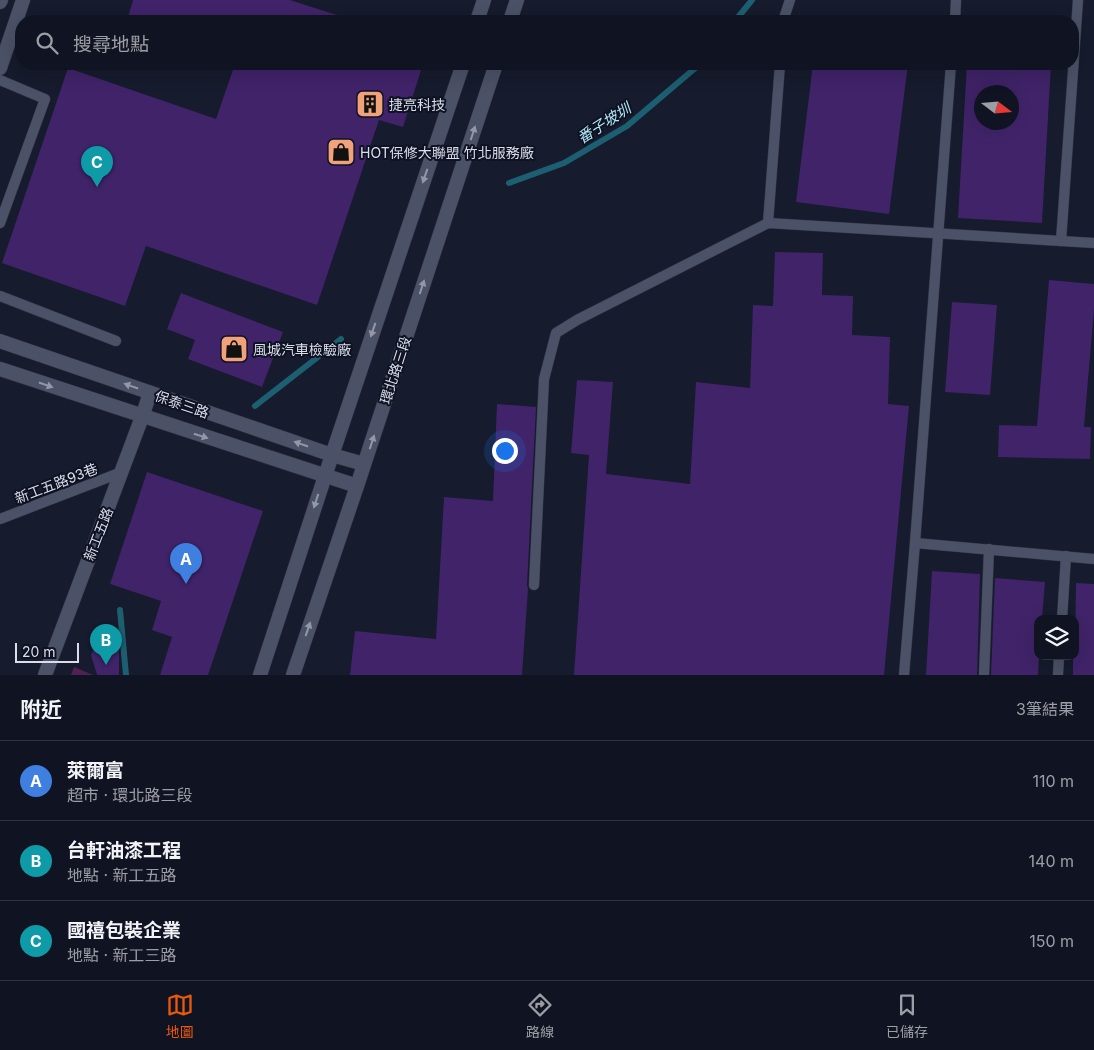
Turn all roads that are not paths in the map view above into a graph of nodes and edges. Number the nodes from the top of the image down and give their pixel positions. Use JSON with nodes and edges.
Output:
{"nodes":[{"id":1,"x":23,"y":0,"type":"edge"},
{"id":2,"x":484,"y":0,"type":"edge"},
{"id":3,"x":517,"y":0,"type":"edge"},
{"id":4,"x":790,"y":0,"type":"edge"},
{"id":5,"x":956,"y":0,"type":"edge"},
{"id":6,"x":1078,"y":0,"type":"edge"},
{"id":7,"x":18,"y":15,"type":"edge"},
{"id":8,"x":479,"y":15,"type":"edge"},
{"id":9,"x":512,"y":15,"type":"edge"},
{"id":10,"x":785,"y":15,"type":"edge"},
{"id":11,"x":955,"y":15,"type":"edge"},
{"id":12,"x":1077,"y":15,"type":"edge"},
{"id":13,"x":15,"y":24,"type":"edge"},
{"id":14,"x":0,"y":68,"type":"edge"},
{"id":15,"x":461,"y":70,"type":"edge"},
{"id":16,"x":494,"y":70,"type":"edge"},
{"id":17,"x":780,"y":70,"type":"edge"},
{"id":18,"x":951,"y":70,"type":"edge"},
{"id":19,"x":1073,"y":70,"type":"edge"},
{"id":20,"x":0,"y":80,"type":"edge"},
{"id":21,"x":0,"y":223,"type":"edge"},
{"id":22,"x":768,"y":223,"type":"junction"},
{"id":23,"x":937,"y":235,"type":"junction"},
{"id":24,"x":1061,"y":241,"type":"junction"},
{"id":25,"x":1094,"y":243,"type":"edge"},
{"id":26,"x":0,"y":296,"type":"edge"},
{"id":27,"x":0,"y":341,"type":"edge"},
{"id":28,"x":116,"y":341,"type":"dead end"},
{"id":29,"x":0,"y":370,"type":"edge"},
{"id":30,"x":150,"y":393,"type":"junction"},
{"id":31,"x":142,"y":417,"type":"junction"},
{"id":32,"x":332,"y":454,"type":"junction"},
{"id":33,"x":364,"y":464,"type":"junction"},
{"id":34,"x":122,"y":472,"type":"junction"},
{"id":35,"x":324,"y":476,"type":"junction"},
{"id":36,"x":357,"y":486,"type":"junction"},
{"id":37,"x":0,"y":519,"type":"edge"},
{"id":38,"x":915,"y":543,"type":"junction"},
{"id":39,"x":989,"y":549,"type":"junction"},
{"id":40,"x":1066,"y":556,"type":"junction"},
{"id":41,"x":1094,"y":559,"type":"edge"},
{"id":42,"x":534,"y":586,"type":"dead end"},
{"id":43,"x":1062,"y":615,"type":"edge"},
{"id":44,"x":1059,"y":660,"type":"edge"},
{"id":45,"x":45,"y":675,"type":"edge"},
{"id":46,"x":260,"y":675,"type":"edge"},
{"id":47,"x":293,"y":675,"type":"edge"},
{"id":48,"x":904,"y":675,"type":"edge"},
{"id":49,"x":984,"y":675,"type":"edge"},
{"id":50,"x":1058,"y":675,"type":"edge"}],
"edges":[{"from":1,"to":7,"type":"street"},
{"from":2,"to":8,"type":"street"},
{"from":3,"to":9,"type":"street"},
{"from":4,"to":10,"type":"lane"},
{"from":5,"to":11,"type":"lane"},
{"from":6,"to":12,"type":"lane"},
{"from":13,"to":14,"type":"street"},
{"from":15,"to":32,"type":"street","one_way":true},
{"from":33,"to":16,"type":"street","name":"環北路三段","one_way":true},
{"from":17,"to":22,"type":"lane"},
{"from":18,"to":23,"type":"lane"},
{"from":19,"to":24,"type":"lane"},
{"from":20,"to":21,"type":"lane"},
{"from":22,"to":23,"type":"lane"},
{"from":22,"to":42,"type":"lane"},
{"from":23,"to":24,"type":"lane"},
{"from":23,"to":38,"type":"lane"},
{"from":24,"to":25,"type":"lane"},
{"from":26,"to":28,"type":"lane"},
{"from":30,"to":27,"type":"street","name":"保泰三路","one_way":true},
{"from":29,"to":31,"type":"street","name":"保泰三路","one_way":true},
{"from":30,"to":31,"type":"street","name":"新工五路"},
{"from":32,"to":30,"type":"street","name":"保泰三路","one_way":true},
{"from":31,"to":34,"type":"street","name":"新工五路"},
{"from":31,"to":35,"type":"street","name":"保泰三路","one_way":true},
{"from":32,"to":33,"type":"street","name":"保泰三路"},
{"from":32,"to":35,"type":"street"},
{"from":33,"to":36,"type":"street","name":"環北路三段"},
{"from":34,"to":37,"type":"lane","name":"新工五路93巷"},
{"from":34,"to":45,"type":"street","name":"新工五路"},
{"from":35,"to":36,"type":"street","name":"保泰三路"},
{"from":35,"to":46,"type":"street","one_way":true},
{"from":47,"to":36,"type":"street","name":"環北路三段","one_way":true},
{"from":38,"to":39,"type":"lane"},
{"from":38,"to":48,"type":"lane"},
{"from":39,"to":40,"type":"lane"},
{"from":39,"to":49,"type":"lane"},
{"from":40,"to":41,"type":"lane"},
{"from":40,"to":43,"type":"lane"},
{"from":44,"to":50,"type":"lane"}]}
